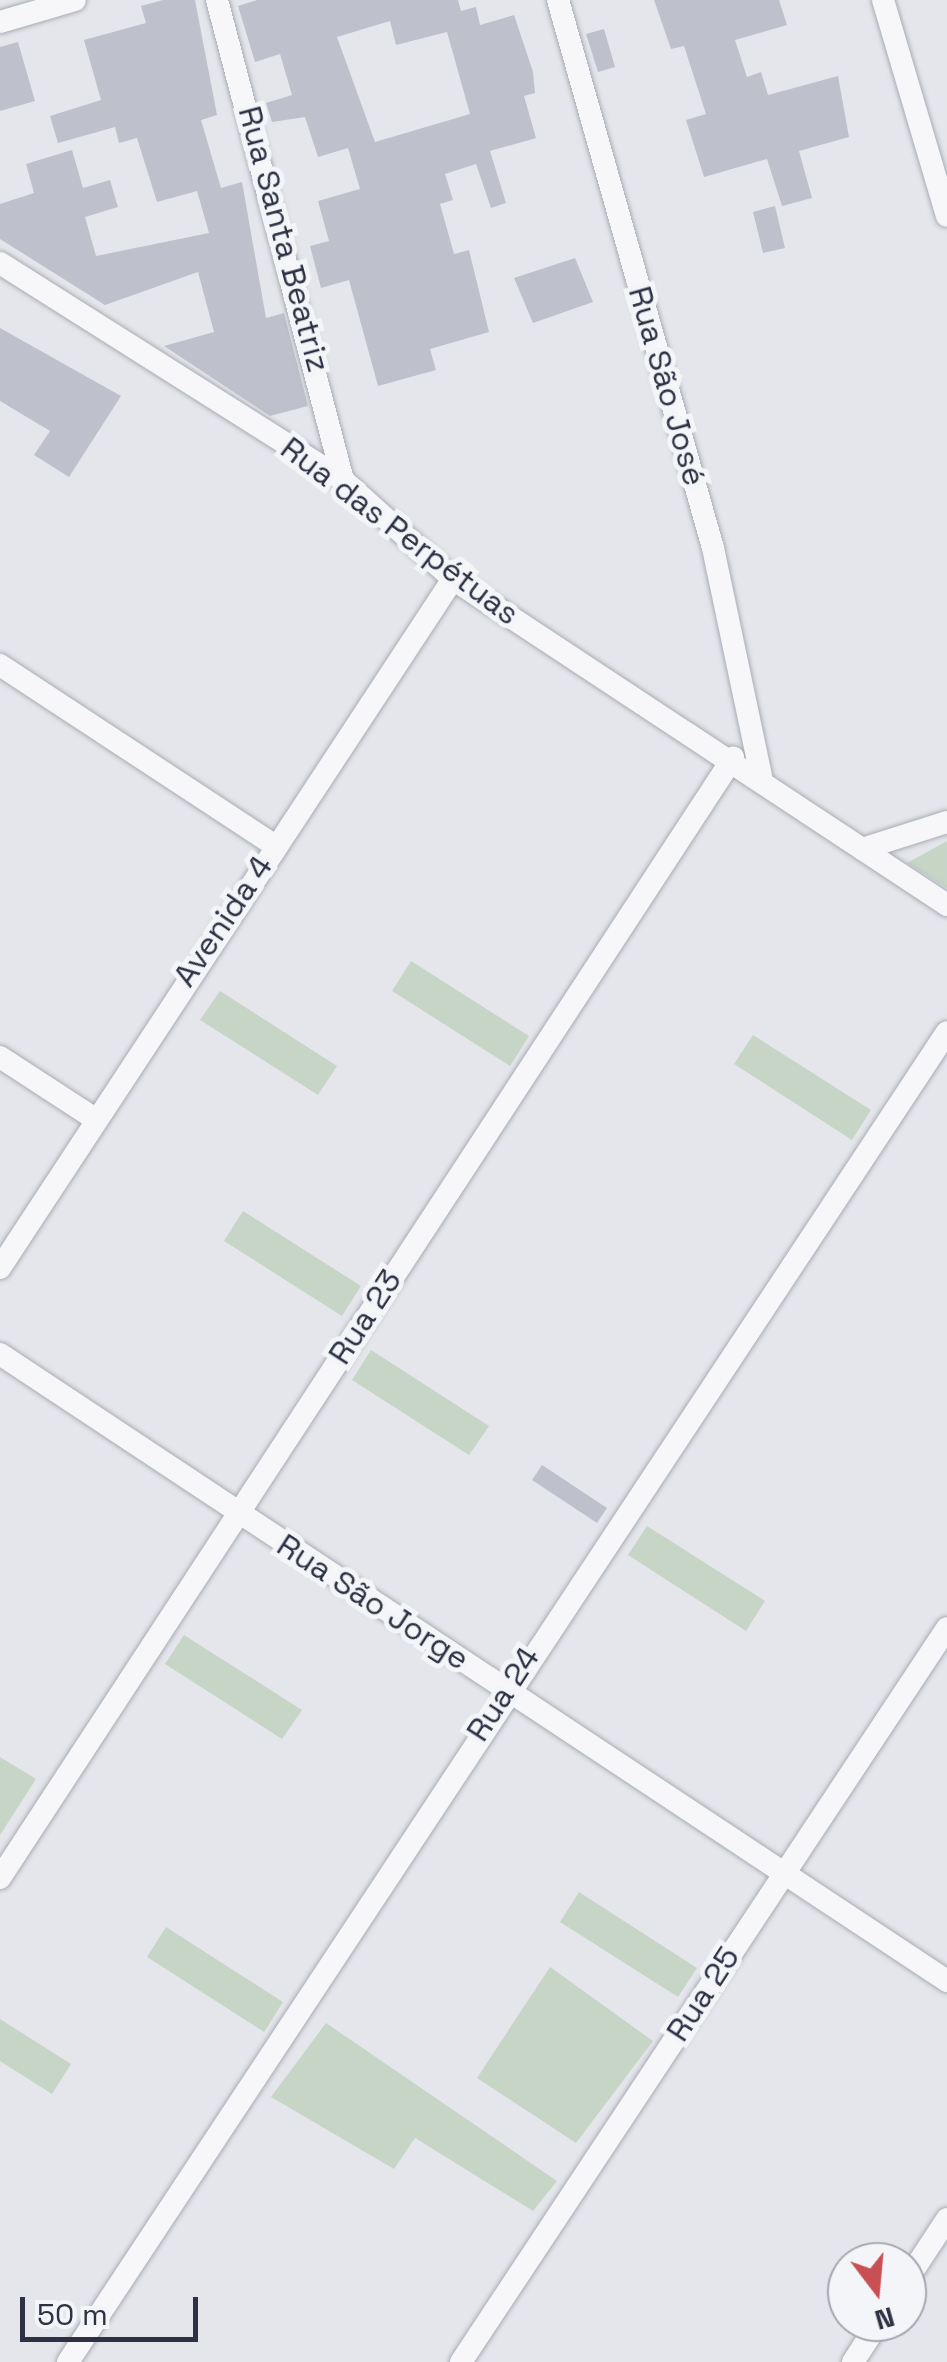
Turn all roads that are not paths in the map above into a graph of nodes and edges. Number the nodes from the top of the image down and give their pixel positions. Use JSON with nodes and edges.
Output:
{"nodes":[{"id":1,"x":75,"y":0,"type":"edge"},
{"id":2,"x":217,"y":0,"type":"edge"},
{"id":3,"x":558,"y":0,"type":"edge"},
{"id":4,"x":884,"y":0,"type":"edge"},
{"id":5,"x":0,"y":22,"type":"edge"},
{"id":6,"x":947,"y":216,"type":"edge"},
{"id":7,"x":0,"y":263,"type":"edge"},
{"id":8,"x":343,"y":480,"type":"junction"},
{"id":9,"x":454,"y":579,"type":"junction"},
{"id":10,"x":0,"y":665,"type":"edge"},
{"id":11,"x":733,"y":758,"type":"junction"},
{"id":12,"x":760,"y":776,"type":"junction"},
{"id":13,"x":947,"y":822,"type":"edge"},
{"id":14,"x":274,"y":846,"type":"junction"},
{"id":15,"x":862,"y":849,"type":"junction"},
{"id":16,"x":947,"y":905,"type":"edge"},
{"id":17,"x":947,"y":1032,"type":"edge"},
{"id":18,"x":0,"y":1057,"type":"edge"},
{"id":19,"x":92,"y":1118,"type":"junction"},
{"id":20,"x":0,"y":1268,"type":"edge"},
{"id":21,"x":0,"y":1354,"type":"edge"},
{"id":22,"x":236,"y":1512,"type":"junction"},
{"id":23,"x":947,"y":1628,"type":"edge"},
{"id":24,"x":506,"y":1689,"type":"junction"},
{"id":25,"x":784,"y":1870,"type":"junction"},
{"id":26,"x":0,"y":1878,"type":"edge"},
{"id":27,"x":947,"y":1981,"type":"edge"},
{"id":28,"x":947,"y":2220,"type":"edge"},
{"id":29,"x":927,"y":2250,"type":"edge"},
{"id":30,"x":68,"y":2362,"type":"edge"},
{"id":31,"x":460,"y":2362,"type":"edge"}],
"edges":[{"from":1,"to":5,"type":"street"},
{"from":2,"to":8,"type":"street","name":"Rua Santa Beatriz"},
{"from":3,"to":12,"type":"street","name":"Rua São José"},
{"from":4,"to":6,"type":"street"},
{"from":7,"to":8,"type":"street","name":"Rua das Perpétuas"},
{"from":8,"to":9,"type":"street","name":"Rua das Perpétuas"},
{"from":9,"to":11,"type":"street","name":"Rua das Perpétuas"},
{"from":9,"to":14,"type":"street","name":"Avenida 4"},
{"from":10,"to":14,"type":"street"},
{"from":11,"to":12,"type":"street","name":"Rua das Perpétuas"},
{"from":11,"to":22,"type":"street","name":"Rua 23"},
{"from":12,"to":15,"type":"street","name":"Rua das Perpétuas"},
{"from":13,"to":15,"type":"street"},
{"from":14,"to":19,"type":"street","name":"Avenida 4"},
{"from":15,"to":16,"type":"street","name":"Rua das Perpétuas"},
{"from":17,"to":24,"type":"street","name":"Rua 24"},
{"from":18,"to":19,"type":"street"},
{"from":19,"to":20,"type":"street","name":"Avenida 4"},
{"from":21,"to":22,"type":"street","name":"Rua São Jorge"},
{"from":22,"to":24,"type":"street","name":"Rua São Jorge"},
{"from":22,"to":26,"type":"street","name":"Rua 23"},
{"from":23,"to":25,"type":"street","name":"Rua 25"},
{"from":24,"to":25,"type":"street","name":"Rua São Jorge"},
{"from":24,"to":30,"type":"street","name":"Rua 24"},
{"from":25,"to":27,"type":"street","name":"Rua São Jorge"},
{"from":25,"to":31,"type":"street","name":"Rua 25"},
{"from":28,"to":29,"type":"street"}]}
